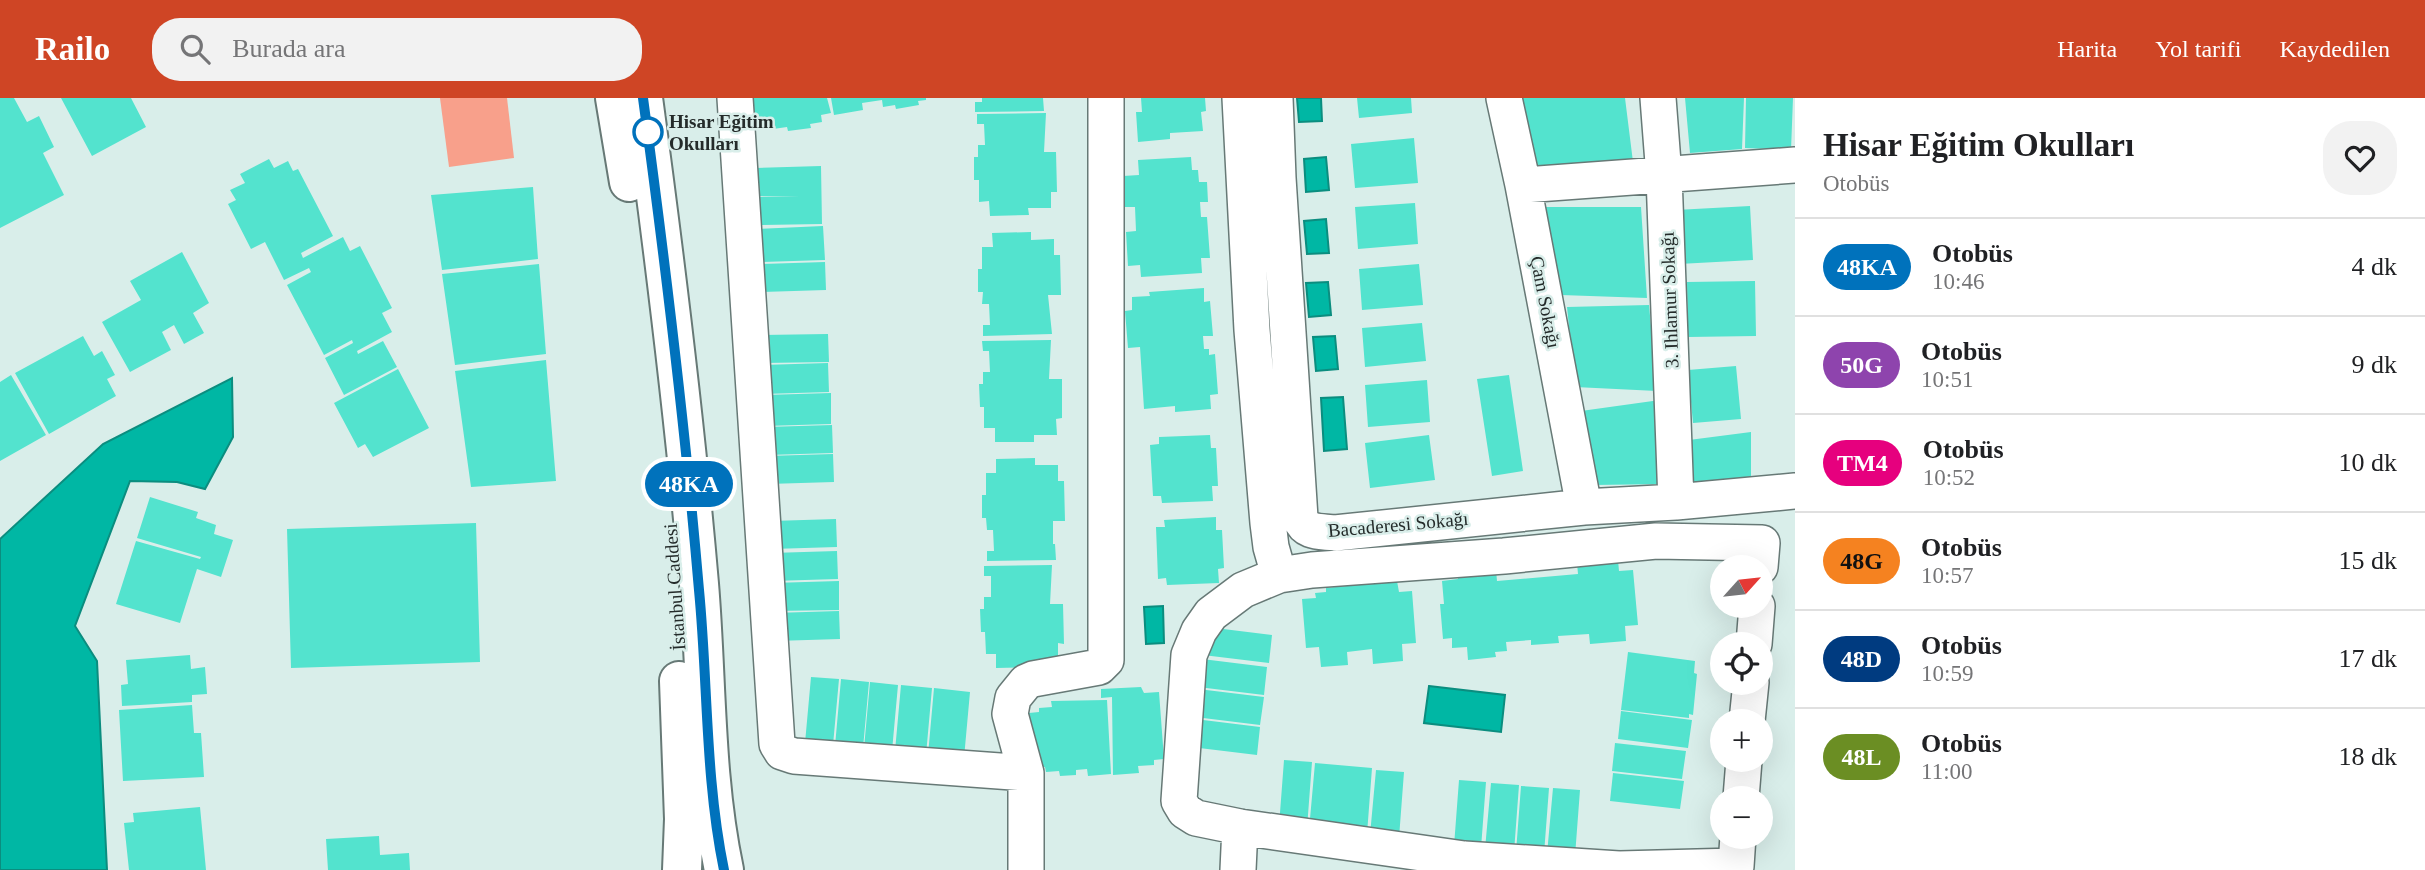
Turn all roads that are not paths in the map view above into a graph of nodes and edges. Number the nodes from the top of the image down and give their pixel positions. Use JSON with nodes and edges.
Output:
{"nodes":[{"id":1,"x":615,"y":98,"type":"edge"},
{"id":2,"x":643,"y":98,"type":"edge"},
{"id":3,"x":735,"y":98,"type":"edge"},
{"id":4,"x":1106,"y":98,"type":"edge"},
{"id":5,"x":1240,"y":98,"type":"edge"},
{"id":6,"x":1275,"y":98,"type":"edge"},
{"id":7,"x":1504,"y":98,"type":"edge"},
{"id":8,"x":1658,"y":98,"type":"edge"},
{"id":9,"x":1795,"y":165,"type":"edge"},
{"id":10,"x":1664,"y":176,"type":"junction"},
{"id":11,"x":1523,"y":185,"type":"junction"},
{"id":12,"x":1795,"y":491,"type":"edge"},
{"id":13,"x":1676,"y":502,"type":"junction"},
{"id":14,"x":1584,"y":507,"type":"junction"},
{"id":15,"x":1761,"y":555,"type":"edge"},
{"id":16,"x":1279,"y":575,"type":"junction"},
{"id":17,"x":1026,"y":773,"type":"junction"},
{"id":18,"x":1240,"y":827,"type":"junction"},
{"id":19,"x":1737,"y":849,"type":"edge"},
{"id":20,"x":682,"y":870,"type":"edge"},
{"id":21,"x":724,"y":870,"type":"edge"},
{"id":22,"x":1026,"y":870,"type":"edge"},
{"id":23,"x":1238,"y":870,"type":"edge"}],
"edges":[{"from":1,"to":20,"type":"main road","name":"İstanbul Caddesi"},
{"from":2,"to":21,"type":"main road","name":"İstanbul Caddesi"},
{"from":3,"to":17,"type":"street"},
{"from":4,"to":17,"type":"street"},
{"from":5,"to":16,"type":"street"},
{"from":6,"to":14,"type":"street","name":"Bacaderesi Sokağı"},
{"from":7,"to":11,"type":"street","name":"Çam Sokağı"},
{"from":8,"to":10,"type":"street","name":"3. Ihlamur Sokağı"},
{"from":9,"to":10,"type":"street"},
{"from":10,"to":11,"type":"street"},
{"from":10,"to":13,"type":"street","name":"3. Ihlamur Sokağı"},
{"from":11,"to":14,"type":"street","name":"Çam Sokağı"},
{"from":12,"to":13,"type":"street","name":"Bacaderesi Sokağı"},
{"from":13,"to":14,"type":"street","name":"Bacaderesi Sokağı"},
{"from":15,"to":16,"type":"street"},
{"from":16,"to":18,"type":"street"},
{"from":17,"to":22,"type":"street"},
{"from":18,"to":19,"type":"street"},
{"from":18,"to":23,"type":"street"}]}
